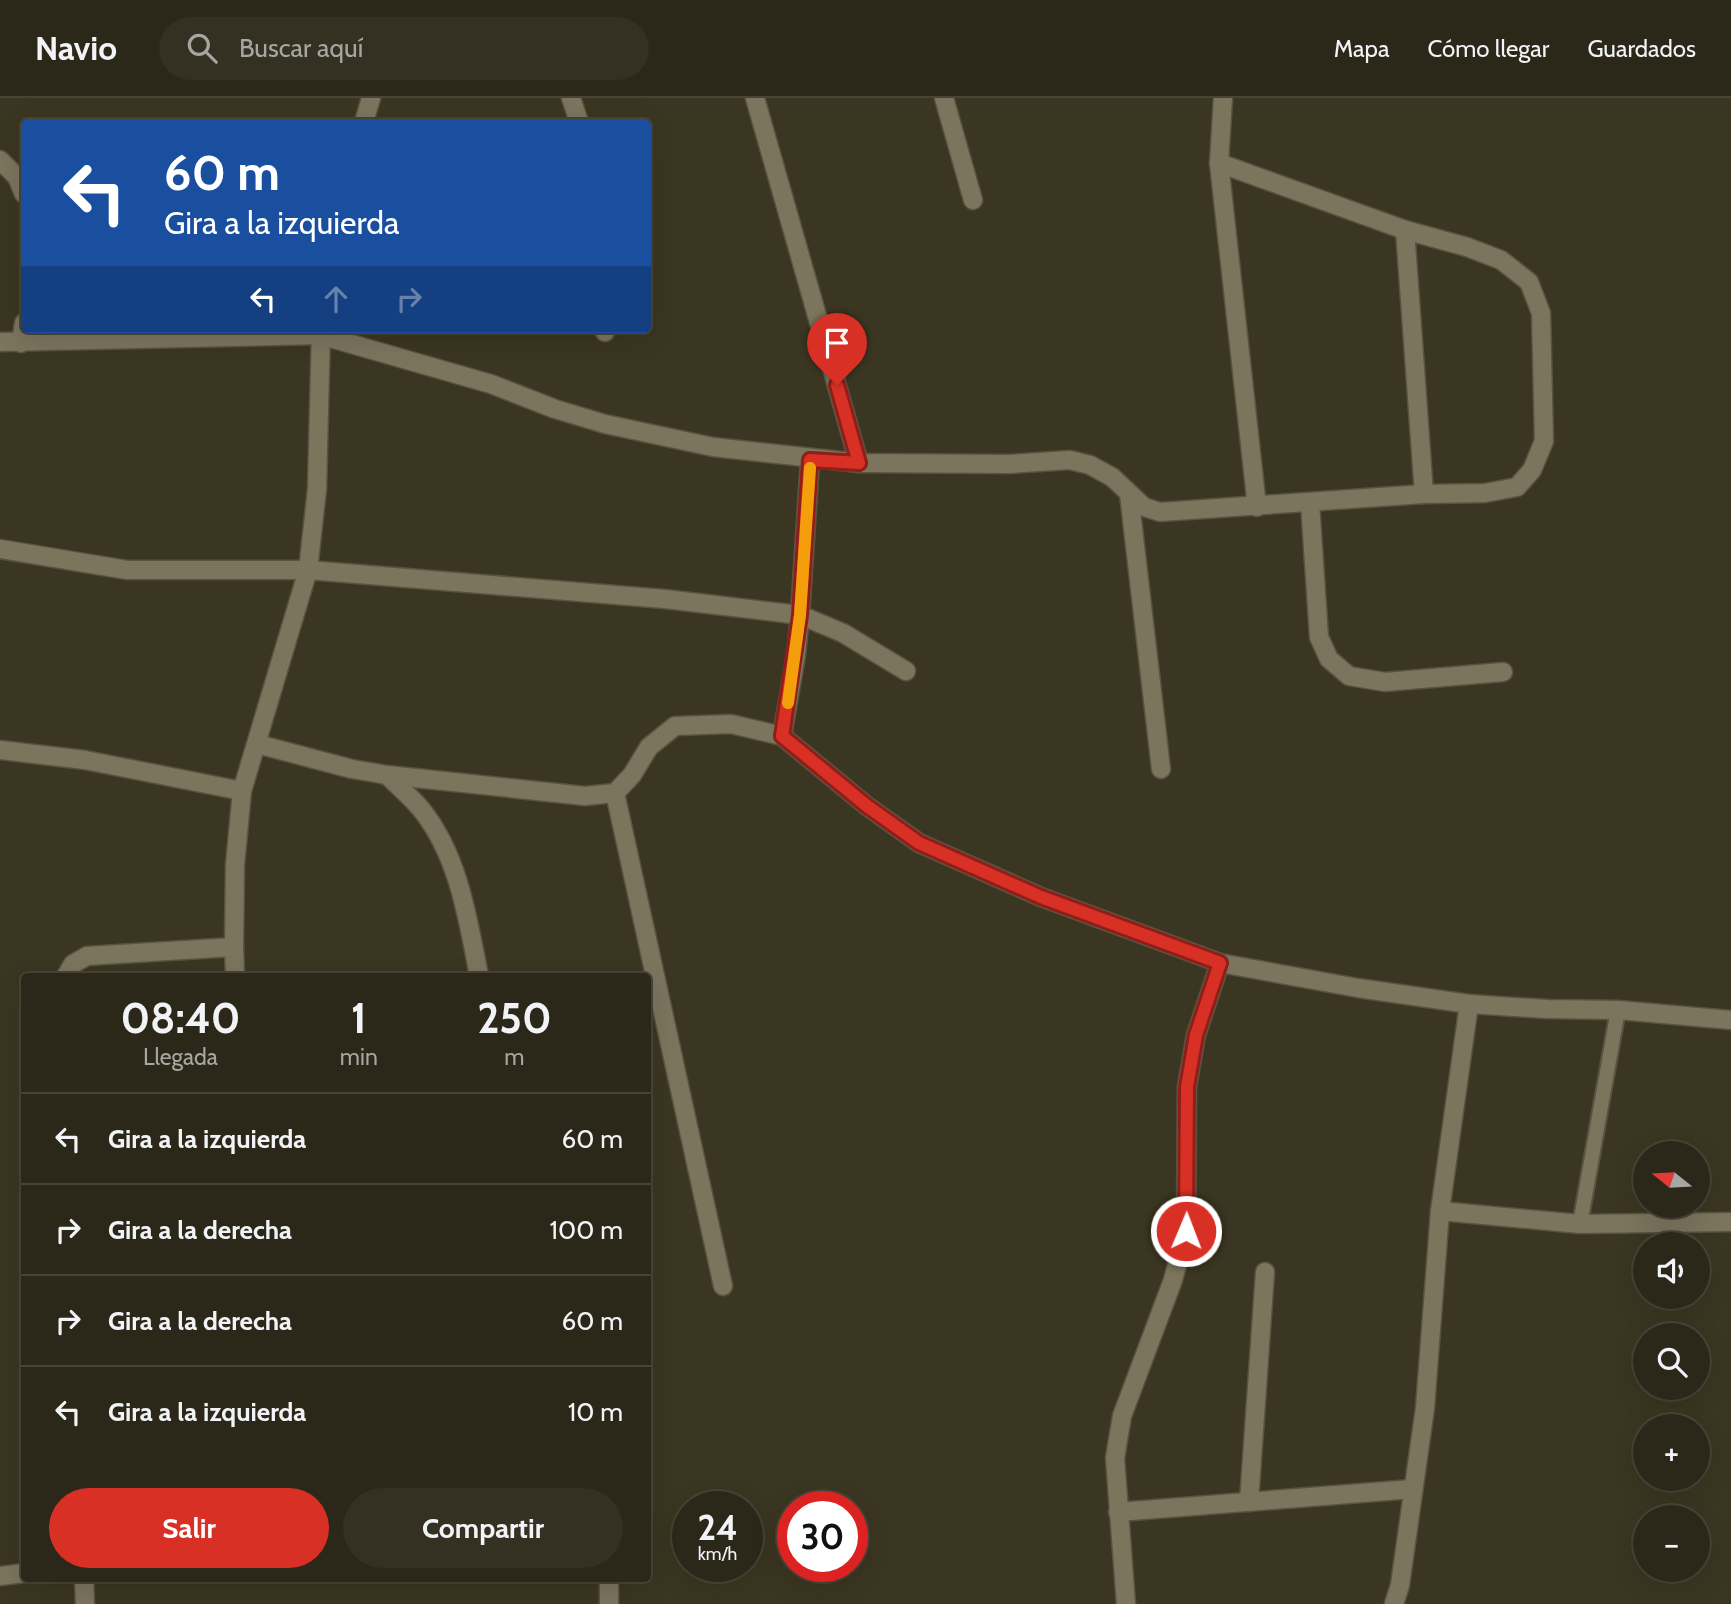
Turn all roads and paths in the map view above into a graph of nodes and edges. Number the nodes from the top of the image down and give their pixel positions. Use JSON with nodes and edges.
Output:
{"nodes":[{"id":1,"x":571,"y":98,"type":"edge"},
{"id":2,"x":755,"y":98,"type":"edge"},
{"id":3,"x":944,"y":98,"type":"edge"},
{"id":4,"x":1223,"y":98,"type":"edge"},
{"id":5,"x":578,"y":119,"type":"edge"},
{"id":6,"x":0,"y":160,"type":"edge"},
{"id":7,"x":1219,"y":163,"type":"junction"},
{"id":8,"x":21,"y":187,"type":"edge"},
{"id":9,"x":973,"y":200,"type":"dead end"},
{"id":10,"x":1405,"y":230,"type":"junction"},
{"id":11,"x":23,"y":333,"type":"edge"},
{"id":12,"x":294,"y":333,"type":"edge"},
{"id":13,"x":321,"y":333,"type":"edge"},
{"id":14,"x":324,"y":333,"type":"edge"},
{"id":15,"x":0,"y":342,"type":"edge"},
{"id":16,"x":22,"y":343,"type":"junction"},
{"id":17,"x":810,"y":460,"type":"junction"},
{"id":18,"x":859,"y":463,"type":"junction"},
{"id":19,"x":1129,"y":494,"type":"junction"},
{"id":20,"x":1424,"y":495,"type":"junction"},
{"id":21,"x":1310,"y":503,"type":"junction"},
{"id":22,"x":1256,"y":507,"type":"junction"},
{"id":23,"x":0,"y":549,"type":"edge"},
{"id":24,"x":308,"y":570,"type":"junction"},
{"id":25,"x":800,"y":615,"type":"junction"},
{"id":26,"x":906,"y":671,"type":"dead end"},
{"id":27,"x":1503,"y":672,"type":"dead end"},
{"id":28,"x":782,"y":736,"type":"junction"},
{"id":29,"x":257,"y":744,"type":"junction"},
{"id":30,"x":0,"y":750,"type":"edge"},
{"id":31,"x":1161,"y":769,"type":"dead end"},
{"id":32,"x":387,"y":775,"type":"junction"},
{"id":33,"x":242,"y":791,"type":"junction"},
{"id":34,"x":615,"y":793,"type":"junction"},
{"id":35,"x":234,"y":947,"type":"junction"},
{"id":36,"x":1220,"y":963,"type":"junction"},
{"id":37,"x":67,"y":973,"type":"edge"},
{"id":38,"x":235,"y":973,"type":"edge"},
{"id":39,"x":478,"y":973,"type":"edge"},
{"id":40,"x":1469,"y":1004,"type":"junction"},
{"id":41,"x":1618,"y":1010,"type":"junction"},
{"id":42,"x":1731,"y":1020,"type":"edge"},
{"id":43,"x":1440,"y":1210,"type":"junction"},
{"id":44,"x":1731,"y":1222,"type":"edge"},
{"id":45,"x":1580,"y":1224,"type":"junction"},
{"id":46,"x":1265,"y":1272,"type":"dead end"},
{"id":47,"x":723,"y":1286,"type":"dead end"},
{"id":48,"x":1413,"y":1489,"type":"junction"},
{"id":49,"x":1249,"y":1502,"type":"junction"},
{"id":50,"x":1118,"y":1513,"type":"junction"},
{"id":51,"x":21,"y":1573,"type":"edge"},
{"id":52,"x":0,"y":1576,"type":"edge"},
{"id":53,"x":84,"y":1582,"type":"edge"},
{"id":54,"x":610,"y":1582,"type":"edge"},
{"id":55,"x":85,"y":1604,"type":"edge"},
{"id":56,"x":609,"y":1604,"type":"edge"},
{"id":57,"x":1126,"y":1604,"type":"edge"},
{"id":58,"x":1394,"y":1604,"type":"edge"}],
"edges":[{"from":1,"to":5,"type":"street"},
{"from":2,"to":18,"type":"street"},
{"from":3,"to":9,"type":"street"},
{"from":4,"to":7,"type":"street"},
{"from":6,"to":8,"type":"street"},
{"from":7,"to":10,"type":"street"},
{"from":7,"to":22,"type":"street"},
{"from":10,"to":20,"type":"street"},
{"from":10,"to":20,"type":"street"},
{"from":11,"to":16,"type":"street"},
{"from":12,"to":16,"type":"street"},
{"from":13,"to":24,"type":"street"},
{"from":14,"to":17,"type":"street"},
{"from":15,"to":16,"type":"street"},
{"from":17,"to":18,"type":"street"},
{"from":17,"to":25,"type":"street"},
{"from":18,"to":19,"type":"street"},
{"from":19,"to":22,"type":"street"},
{"from":19,"to":31,"type":"street"},
{"from":20,"to":21,"type":"street"},
{"from":21,"to":22,"type":"street"},
{"from":21,"to":27,"type":"street"},
{"from":23,"to":24,"type":"street"},
{"from":24,"to":25,"type":"street"},
{"from":24,"to":29,"type":"street"},
{"from":25,"to":26,"type":"street"},
{"from":25,"to":28,"type":"street"},
{"from":28,"to":34,"type":"street"},
{"from":28,"to":36,"type":"street"},
{"from":29,"to":32,"type":"street"},
{"from":29,"to":33,"type":"street"},
{"from":30,"to":33,"type":"street"},
{"from":32,"to":34,"type":"street"},
{"from":32,"to":39,"type":"street"},
{"from":33,"to":35,"type":"street"},
{"from":34,"to":47,"type":"street"},
{"from":35,"to":37,"type":"street"},
{"from":35,"to":38,"type":"street"},
{"from":36,"to":40,"type":"street"},
{"from":36,"to":50,"type":"street"},
{"from":40,"to":41,"type":"street"},
{"from":40,"to":43,"type":"street"},
{"from":41,"to":42,"type":"street"},
{"from":41,"to":45,"type":"lane"},
{"from":43,"to":45,"type":"street"},
{"from":43,"to":48,"type":"street"},
{"from":44,"to":45,"type":"street"},
{"from":46,"to":49,"type":"street"},
{"from":48,"to":49,"type":"street"},
{"from":48,"to":58,"type":"street"},
{"from":49,"to":50,"type":"street"},
{"from":50,"to":57,"type":"street"},
{"from":51,"to":52,"type":"street"},
{"from":53,"to":55,"type":"street"},
{"from":54,"to":56,"type":"street"}]}
